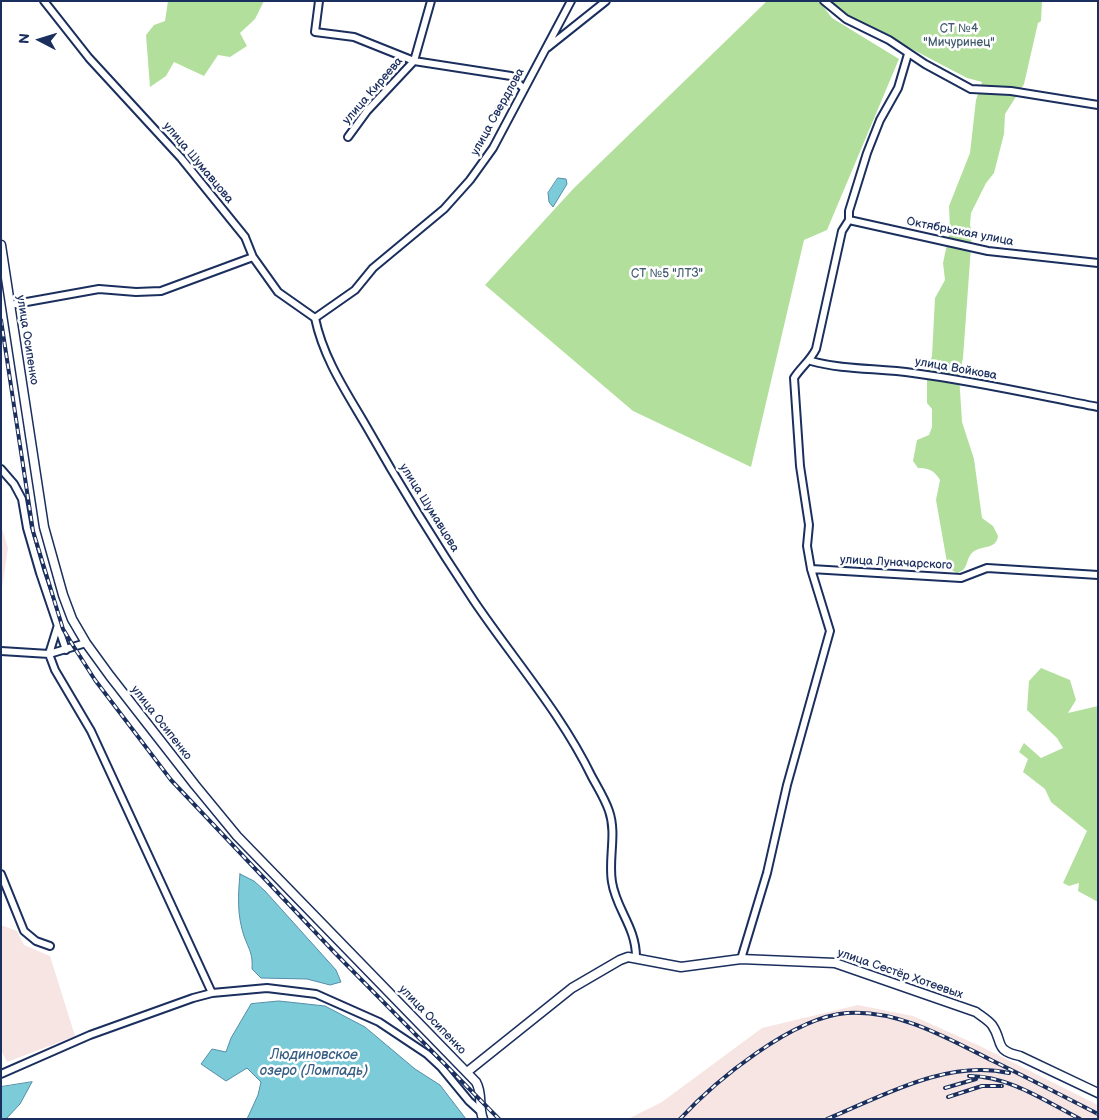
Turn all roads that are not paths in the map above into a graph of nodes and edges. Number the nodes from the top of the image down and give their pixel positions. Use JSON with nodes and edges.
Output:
{"nodes":[{"id":1,"x":44,"y":1,"type":"edge"},
{"id":2,"x":319,"y":1,"type":"edge"},
{"id":3,"x":431,"y":1,"type":"edge"},
{"id":4,"x":570,"y":1,"type":"edge"},
{"id":5,"x":606,"y":1,"type":"edge"},
{"id":6,"x":824,"y":1,"type":"edge"},
{"id":7,"x":544,"y":50,"type":"junction"},
{"id":8,"x":908,"y":54,"type":"junction"},
{"id":9,"x":414,"y":61,"type":"junction"},
{"id":10,"x":524,"y":89,"type":"junction"},
{"id":11,"x":1098,"y":105,"type":"edge"},
{"id":12,"x":348,"y":137,"type":"dead end"},
{"id":13,"x":849,"y":220,"type":"junction"},
{"id":14,"x":1,"y":245,"type":"edge"},
{"id":15,"x":253,"y":257,"type":"junction"},
{"id":16,"x":1098,"y":263,"type":"edge"},
{"id":17,"x":10,"y":305,"type":"junction"},
{"id":18,"x":315,"y":318,"type":"junction"},
{"id":19,"x":811,"y":361,"type":"junction"},
{"id":20,"x":1098,"y":407,"type":"edge"},
{"id":21,"x":1,"y":469,"type":"edge"},
{"id":22,"x":811,"y":569,"type":"junction"},
{"id":23,"x":1098,"y":575,"type":"edge"},
{"id":24,"x":58,"y":625,"type":"junction"},
{"id":25,"x":86,"y":643,"type":"junction"},
{"id":26,"x":66,"y":650,"type":"junction"},
{"id":27,"x":1,"y":651,"type":"edge"},
{"id":28,"x":49,"y":654,"type":"junction"},
{"id":29,"x":1,"y":874,"type":"edge"},
{"id":30,"x":50,"y":946,"type":"dead end"},
{"id":31,"x":636,"y":957,"type":"junction"},
{"id":32,"x":741,"y":959,"type":"junction"},
{"id":33,"x":212,"y":993,"type":"junction"},
{"id":34,"x":467,"y":1072,"type":"junction"},
{"id":35,"x":2,"y":1073,"type":"edge"},
{"id":36,"x":1098,"y":1093,"type":"edge"},
{"id":37,"x":482,"y":1115,"type":"edge"}],
"edges":[{"from":1,"to":15,"type":"street","name":"улица Шумавцова"},
{"from":2,"to":9,"type":"street"},
{"from":3,"to":9,"type":"street","name":"улица Киреева"},
{"from":4,"to":7,"type":"street","name":"улица Свердлова"},
{"from":5,"to":7,"type":"street"},
{"from":6,"to":8,"type":"street"},
{"from":7,"to":10,"type":"street","name":"улица Свердлова"},
{"from":8,"to":11,"type":"street"},
{"from":8,"to":13,"type":"street"},
{"from":9,"to":10,"type":"street"},
{"from":9,"to":12,"type":"street","name":"улица Киреева"},
{"from":10,"to":18,"type":"street","name":"улица Свердлова"},
{"from":13,"to":16,"type":"street","name":"Октябрьская улица"},
{"from":13,"to":19,"type":"street"},
{"from":14,"to":17,"type":"street","name":"улица Осипенко"},
{"from":15,"to":17,"type":"street"},
{"from":15,"to":18,"type":"street","name":"улица Шумавцова"},
{"from":17,"to":25,"type":"street","name":"улица Осипенко"},
{"from":18,"to":31,"type":"street","name":"улица Шумавцова"},
{"from":19,"to":20,"type":"street","name":"улица Войкова"},
{"from":19,"to":22,"type":"street"},
{"from":21,"to":24,"type":"street"},
{"from":22,"to":23,"type":"street","name":"улица Луначарского"},
{"from":22,"to":32,"type":"street"},
{"from":24,"to":26,"type":"street"},
{"from":24,"to":28,"type":"street"},
{"from":25,"to":26,"type":"street"},
{"from":25,"to":34,"type":"street","name":"улица Осипенко"},
{"from":26,"to":28,"type":"street"},
{"from":27,"to":28,"type":"street"},
{"from":28,"to":33,"type":"street"},
{"from":29,"to":30,"type":"street"},
{"from":31,"to":32,"type":"street","name":"улица Сестёр Хотеевых"},
{"from":31,"to":34,"type":"street"},
{"from":32,"to":36,"type":"street","name":"улица Сестёр Хотеевых"},
{"from":33,"to":35,"type":"street"},
{"from":33,"to":37,"type":"street"},
{"from":34,"to":37,"type":"street","name":"улица Осипенко"}]}
